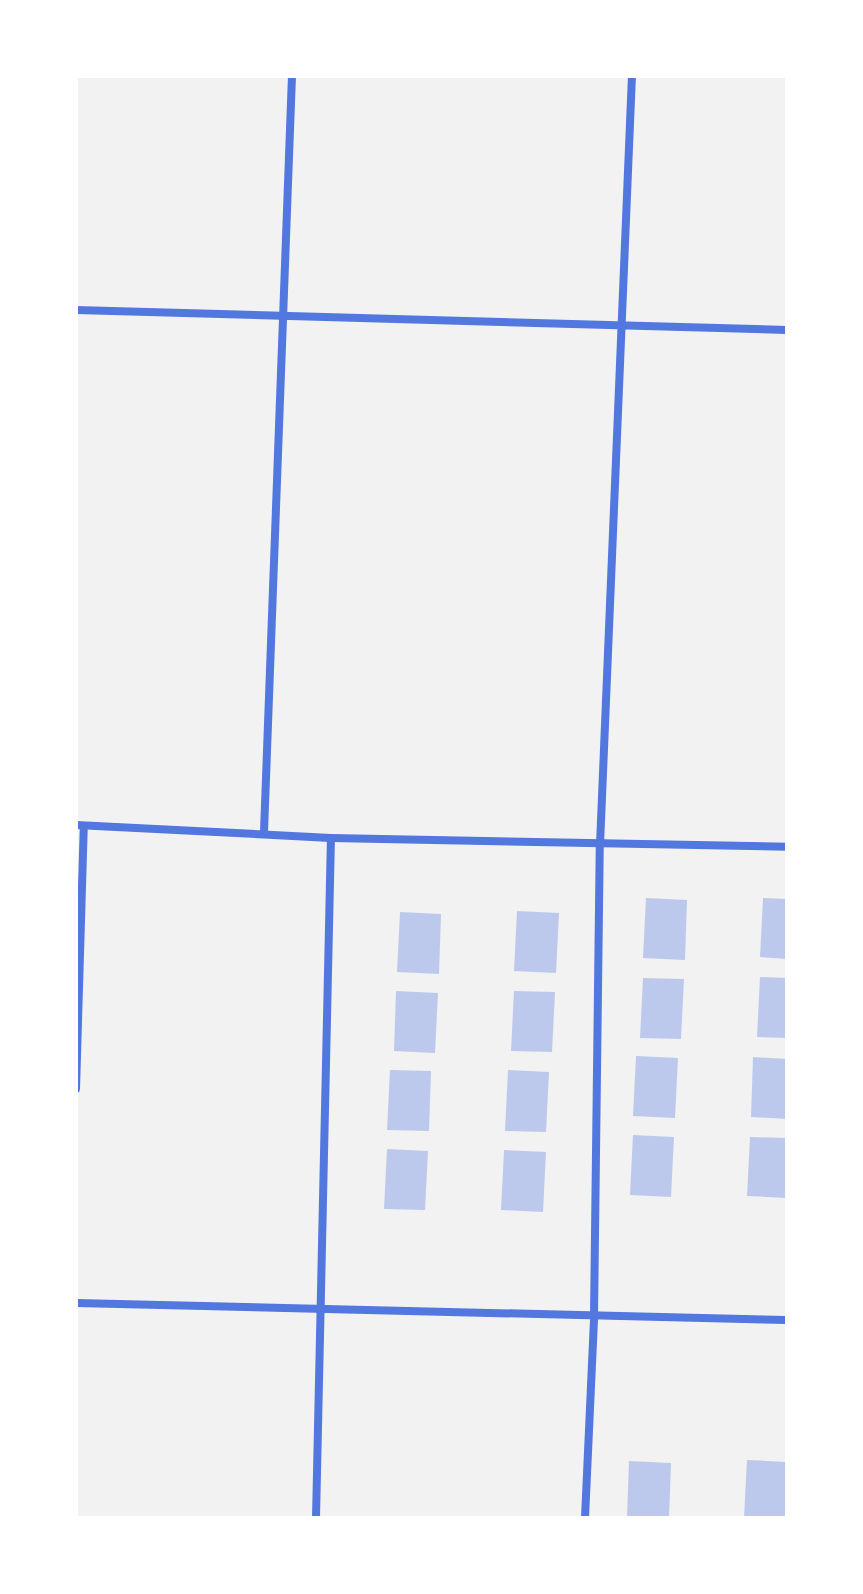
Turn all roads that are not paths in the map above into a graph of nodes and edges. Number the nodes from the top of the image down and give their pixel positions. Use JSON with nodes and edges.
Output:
{"nodes":[{"id":1,"x":292,"y":76,"type":"edge"},
{"id":2,"x":632,"y":76,"type":"edge"},
{"id":3,"x":76,"y":310,"type":"edge"},
{"id":4,"x":286,"y":316,"type":"junction"},
{"id":5,"x":619,"y":327,"type":"junction"},
{"id":6,"x":787,"y":330,"type":"edge"},
{"id":7,"x":80,"y":825,"type":"edge"},
{"id":8,"x":264,"y":832,"type":"junction"},
{"id":9,"x":331,"y":838,"type":"junction"},
{"id":10,"x":600,"y":845,"type":"junction"},
{"id":11,"x":787,"y":847,"type":"edge"},
{"id":12,"x":76,"y":1089,"type":"edge"},
{"id":13,"x":76,"y":1303,"type":"edge"},
{"id":14,"x":323,"y":1311,"type":"junction"},
{"id":15,"x":594,"y":1317,"type":"junction"},
{"id":16,"x":787,"y":1320,"type":"edge"},
{"id":17,"x":316,"y":1518,"type":"edge"},
{"id":18,"x":585,"y":1518,"type":"edge"}],
"edges":[{"from":1,"to":4,"type":"street"},
{"from":2,"to":5,"type":"street"},
{"from":3,"to":4,"type":"street"},
{"from":4,"to":5,"type":"street"},
{"from":4,"to":8,"type":"street"},
{"from":5,"to":6,"type":"street"},
{"from":5,"to":10,"type":"street"},
{"from":7,"to":8,"type":"street"},
{"from":7,"to":12,"type":"street"},
{"from":8,"to":9,"type":"street"},
{"from":9,"to":10,"type":"street"},
{"from":9,"to":14,"type":"street"},
{"from":10,"to":11,"type":"street"},
{"from":10,"to":15,"type":"street"},
{"from":13,"to":14,"type":"street"},
{"from":14,"to":15,"type":"street"},
{"from":14,"to":17,"type":"street"},
{"from":15,"to":16,"type":"street"},
{"from":15,"to":18,"type":"street"}]}
